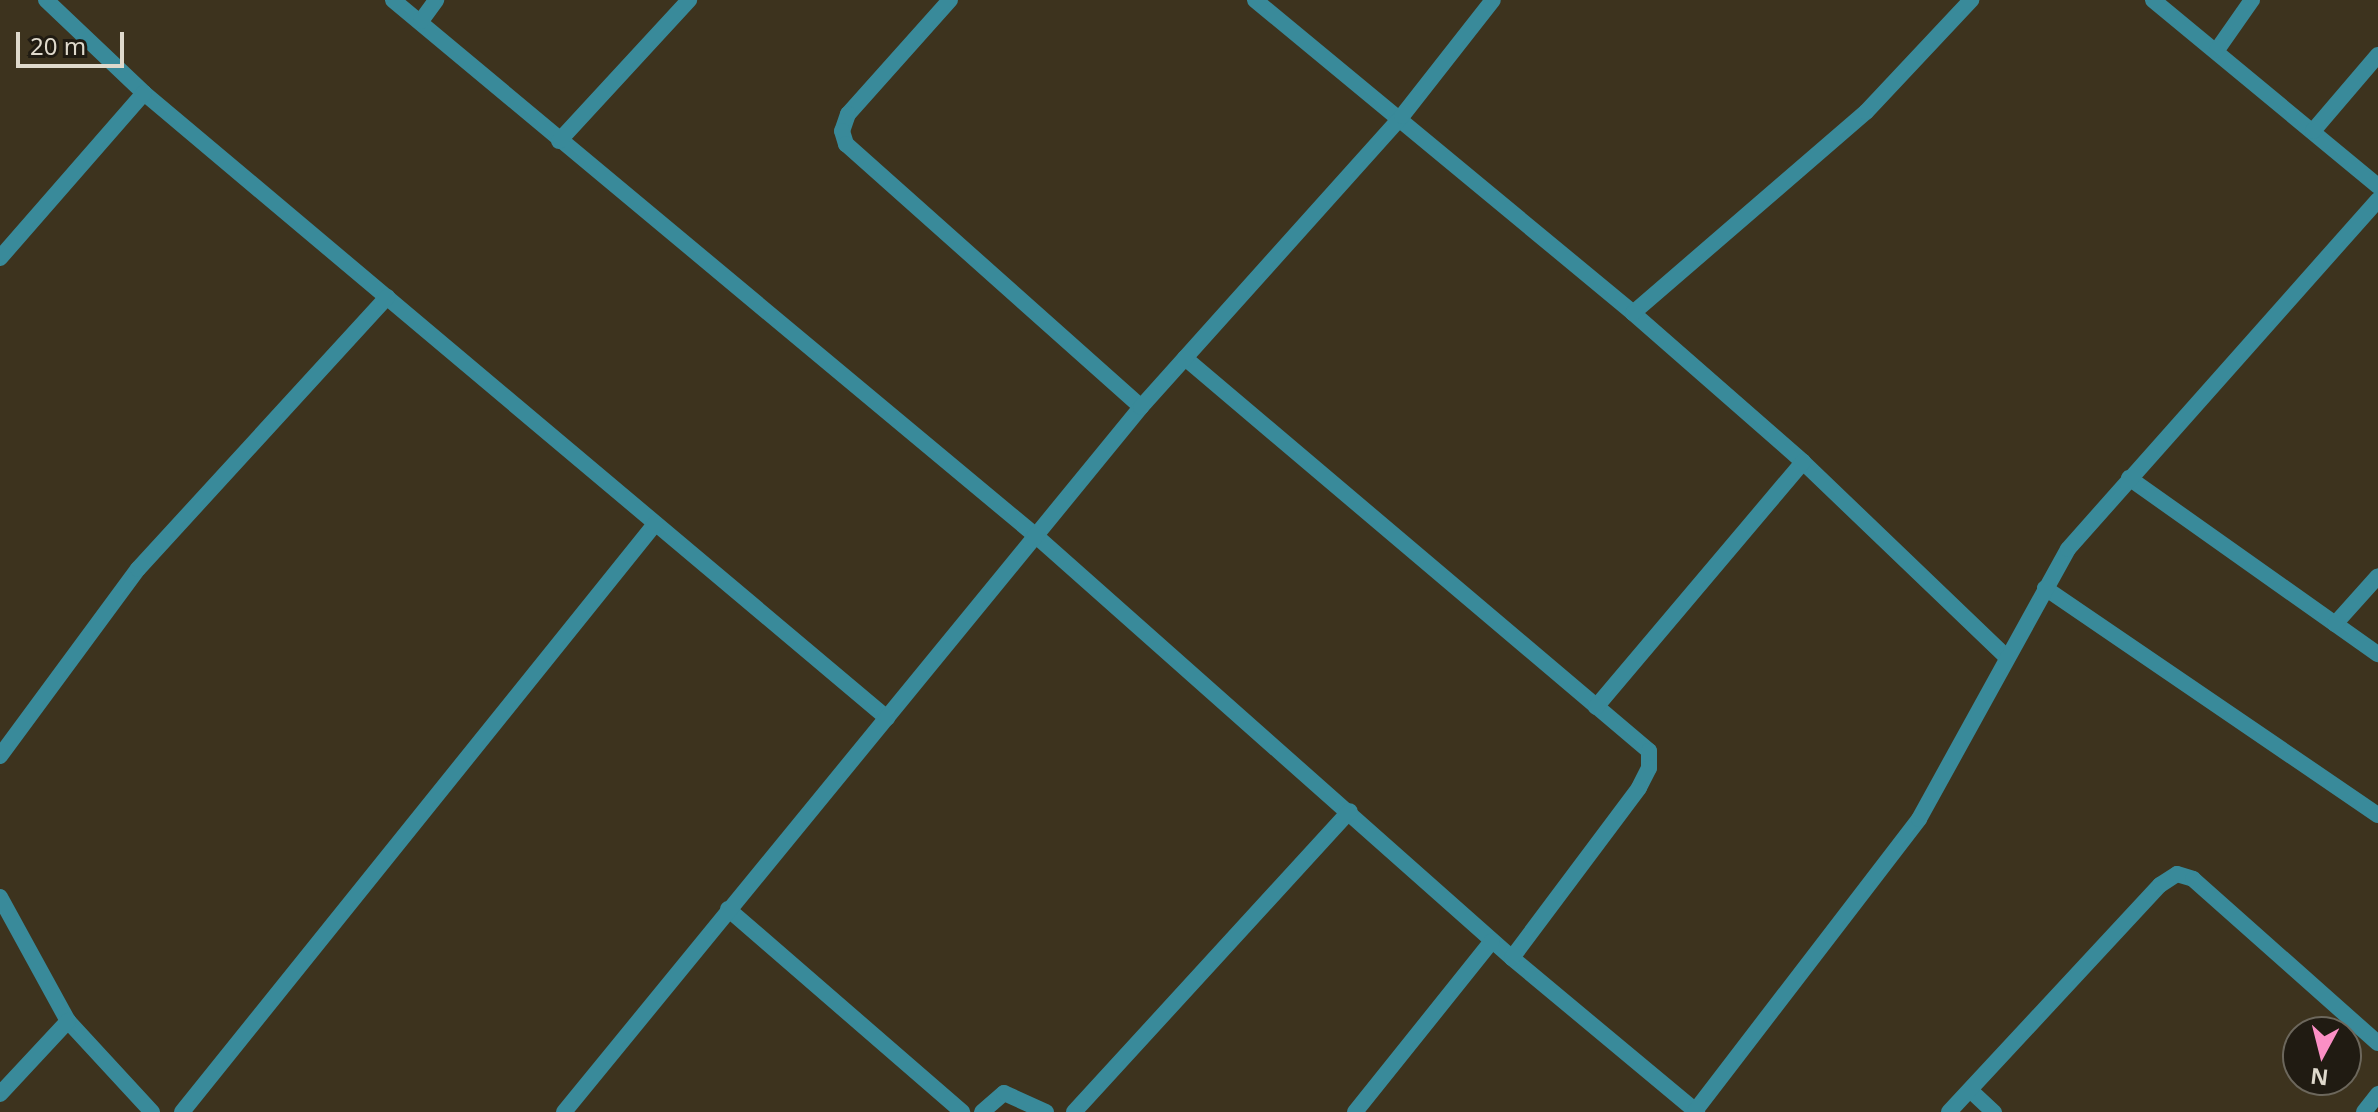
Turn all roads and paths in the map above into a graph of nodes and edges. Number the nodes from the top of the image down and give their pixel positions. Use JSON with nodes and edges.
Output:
{"nodes":[{"id":1,"x":46,"y":0,"type":"edge"},
{"id":2,"x":393,"y":0,"type":"edge"},
{"id":3,"x":436,"y":0,"type":"edge"},
{"id":4,"x":689,"y":0,"type":"edge"},
{"id":5,"x":950,"y":0,"type":"edge"},
{"id":6,"x":1255,"y":0,"type":"edge"},
{"id":7,"x":1493,"y":0,"type":"edge"},
{"id":8,"x":1971,"y":0,"type":"edge"},
{"id":9,"x":2153,"y":0,"type":"edge"},
{"id":10,"x":2252,"y":0,"type":"edge"},
{"id":11,"x":421,"y":21,"type":"junction"},
{"id":12,"x":2217,"y":50,"type":"junction"},
{"id":13,"x":2378,"y":55,"type":"edge"},
{"id":14,"x":144,"y":93,"type":"junction"},
{"id":15,"x":1402,"y":116,"type":"junction"},
{"id":16,"x":2313,"y":131,"type":"junction"},
{"id":17,"x":559,"y":141,"type":"junction"},
{"id":18,"x":2378,"y":186,"type":"edge"},
{"id":19,"x":2378,"y":200,"type":"edge"},
{"id":20,"x":0,"y":258,"type":"edge"},
{"id":21,"x":387,"y":297,"type":"junction"},
{"id":22,"x":1633,"y":313,"type":"junction"},
{"id":23,"x":1185,"y":358,"type":"junction"},
{"id":24,"x":1141,"y":407,"type":"junction"},
{"id":25,"x":1803,"y":462,"type":"junction"},
{"id":26,"x":2129,"y":478,"type":"junction"},
{"id":27,"x":655,"y":524,"type":"junction"},
{"id":28,"x":1035,"y":535,"type":"junction"},
{"id":29,"x":2378,"y":576,"type":"edge"},
{"id":30,"x":2045,"y":588,"type":"junction"},
{"id":31,"x":2335,"y":624,"type":"junction"},
{"id":32,"x":2378,"y":654,"type":"edge"},
{"id":33,"x":2005,"y":656,"type":"junction"},
{"id":34,"x":1596,"y":707,"type":"junction"},
{"id":35,"x":887,"y":718,"type":"junction"},
{"id":36,"x":0,"y":756,"type":"edge"},
{"id":37,"x":1350,"y":811,"type":"junction"},
{"id":38,"x":2378,"y":815,"type":"edge"},
{"id":39,"x":0,"y":897,"type":"edge"},
{"id":40,"x":728,"y":909,"type":"junction"},
{"id":41,"x":1492,"y":941,"type":"junction"},
{"id":42,"x":1512,"y":958,"type":"junction"},
{"id":43,"x":68,"y":1021,"type":"junction"},
{"id":44,"x":2378,"y":1043,"type":"edge"},
{"id":45,"x":1970,"y":1090,"type":"junction"},
{"id":46,"x":0,"y":1094,"type":"edge"},
{"id":47,"x":2378,"y":1094,"type":"edge"},
{"id":48,"x":1696,"y":1111,"type":"edge"},
{"id":49,"x":152,"y":1112,"type":"edge"},
{"id":50,"x":182,"y":1112,"type":"edge"},
{"id":51,"x":564,"y":1112,"type":"edge"},
{"id":52,"x":962,"y":1112,"type":"edge"},
{"id":53,"x":982,"y":1112,"type":"edge"},
{"id":54,"x":1046,"y":1112,"type":"edge"},
{"id":55,"x":1074,"y":1112,"type":"edge"},
{"id":56,"x":1355,"y":1112,"type":"edge"},
{"id":57,"x":1949,"y":1112,"type":"edge"},
{"id":58,"x":1994,"y":1112,"type":"edge"},
{"id":59,"x":2364,"y":1112,"type":"edge"}],
"edges":[{"from":1,"to":14,"type":"street"},
{"from":2,"to":11,"type":"street"},
{"from":3,"to":11,"type":"street"},
{"from":4,"to":17,"type":"street"},
{"from":5,"to":24,"type":"street"},
{"from":6,"to":15,"type":"street"},
{"from":7,"to":15,"type":"street"},
{"from":8,"to":22,"type":"street"},
{"from":9,"to":12,"type":"street"},
{"from":10,"to":12,"type":"street"},
{"from":11,"to":17,"type":"street"},
{"from":12,"to":16,"type":"street"},
{"from":13,"to":16,"type":"street"},
{"from":14,"to":20,"type":"street"},
{"from":14,"to":21,"type":"street"},
{"from":15,"to":22,"type":"street"},
{"from":15,"to":23,"type":"street"},
{"from":16,"to":18,"type":"street"},
{"from":17,"to":28,"type":"street"},
{"from":19,"to":26,"type":"street"},
{"from":21,"to":27,"type":"street"},
{"from":21,"to":36,"type":"street"},
{"from":22,"to":25,"type":"street"},
{"from":23,"to":24,"type":"street"},
{"from":23,"to":34,"type":"street"},
{"from":24,"to":28,"type":"street"},
{"from":25,"to":33,"type":"street"},
{"from":25,"to":34,"type":"street"},
{"from":26,"to":30,"type":"street"},
{"from":26,"to":31,"type":"street"},
{"from":27,"to":35,"type":"street"},
{"from":27,"to":50,"type":"street"},
{"from":28,"to":35,"type":"street"},
{"from":28,"to":37,"type":"street"},
{"from":29,"to":31,"type":"street"},
{"from":30,"to":33,"type":"street"},
{"from":30,"to":38,"type":"street"},
{"from":31,"to":32,"type":"street"},
{"from":33,"to":48,"type":"street"},
{"from":34,"to":42,"type":"street"},
{"from":35,"to":40,"type":"street"},
{"from":37,"to":41,"type":"street"},
{"from":37,"to":55,"type":"street"},
{"from":39,"to":43,"type":"street"},
{"from":40,"to":51,"type":"street"},
{"from":40,"to":52,"type":"street"},
{"from":41,"to":42,"type":"street"},
{"from":41,"to":56,"type":"street"},
{"from":42,"to":48,"type":"street"},
{"from":43,"to":46,"type":"street"},
{"from":43,"to":49,"type":"street"},
{"from":44,"to":45,"type":"street"},
{"from":45,"to":57,"type":"street"},
{"from":45,"to":58,"type":"street"},
{"from":47,"to":59,"type":"street"},
{"from":53,"to":54,"type":"street"}]}
